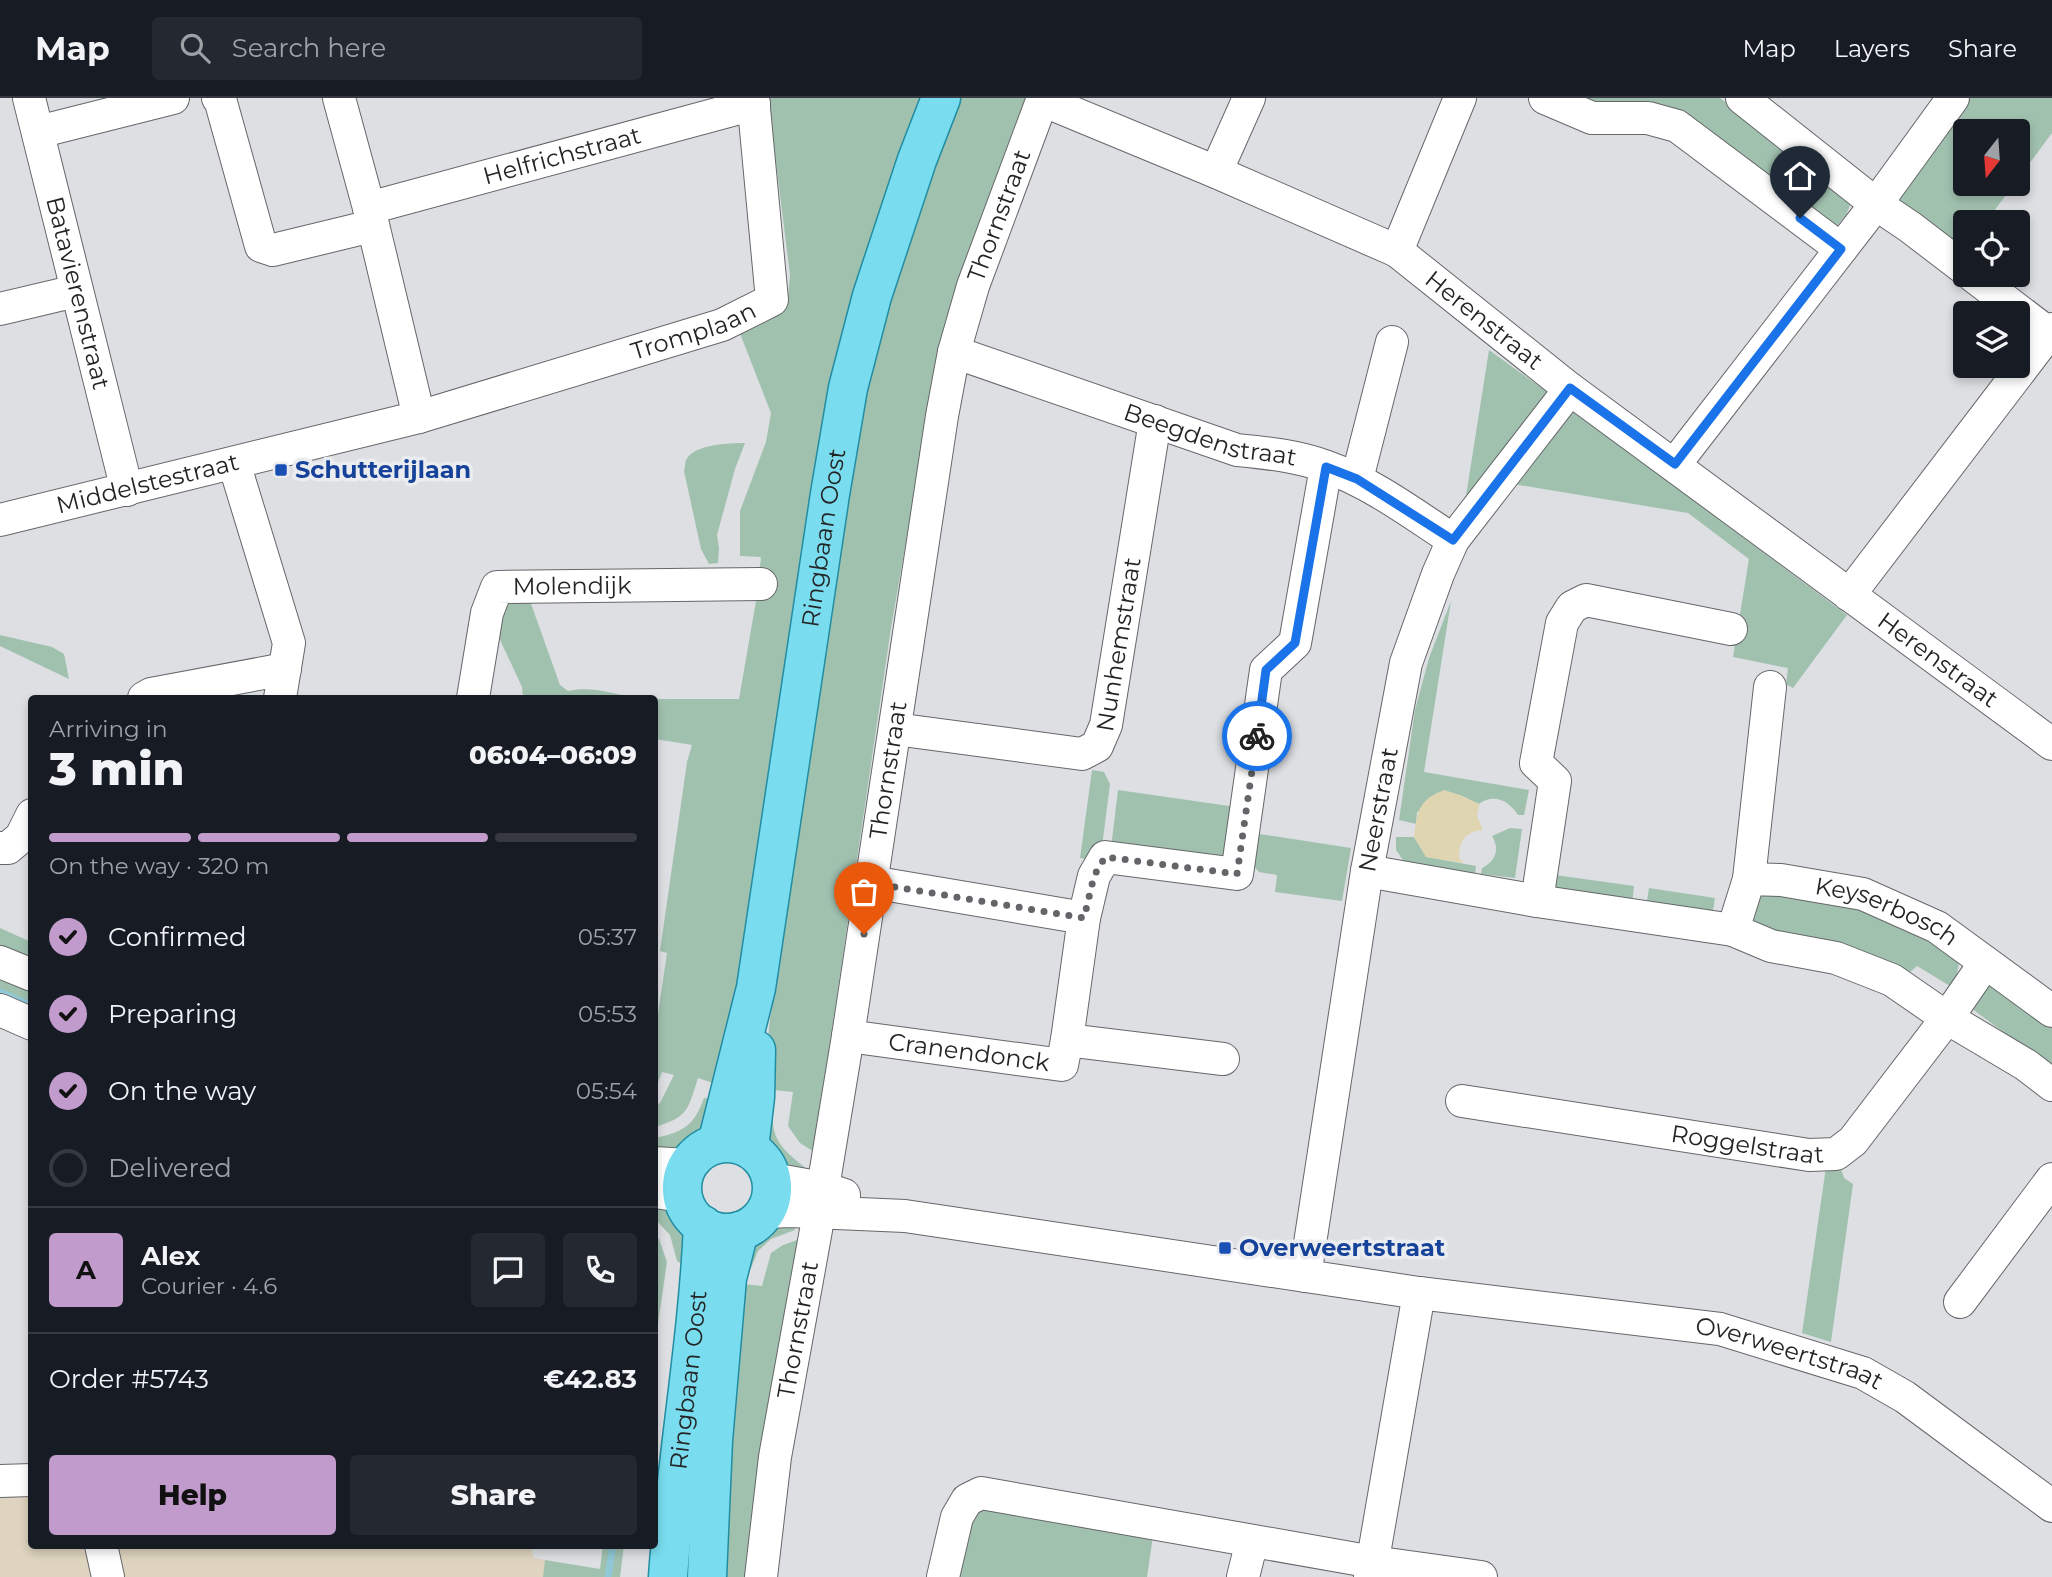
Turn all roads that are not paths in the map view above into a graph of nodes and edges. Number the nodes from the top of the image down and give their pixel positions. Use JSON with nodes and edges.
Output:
{"nodes":[{"id":1,"x":29,"y":98,"type":"edge"},
{"id":2,"x":218,"y":98,"type":"edge"},
{"id":3,"x":339,"y":98,"type":"edge"},
{"id":4,"x":941,"y":98,"type":"edge"},
{"id":5,"x":1250,"y":98,"type":"edge"},
{"id":6,"x":1460,"y":98,"type":"edge"},
{"id":7,"x":1545,"y":98,"type":"edge"},
{"id":8,"x":1742,"y":98,"type":"edge"},
{"id":9,"x":1952,"y":98,"type":"edge"},
{"id":10,"x":163,"y":99,"type":"edge"},
{"id":11,"x":1042,"y":99,"type":"edge"},
{"id":12,"x":753,"y":101,"type":"edge"},
{"id":13,"x":38,"y":132,"type":"junction"},
{"id":14,"x":1216,"y":172,"type":"junction"},
{"id":15,"x":1876,"y":204,"type":"junction"},
{"id":16,"x":370,"y":217,"type":"junction"},
{"id":17,"x":1841,"y":249,"type":"junction"},
{"id":18,"x":1397,"y":251,"type":"junction"},
{"id":19,"x":1953,"y":261,"type":"edge"},
{"id":20,"x":1988,"y":287,"type":"edge"},
{"id":21,"x":76,"y":291,"type":"junction"},
{"id":22,"x":0,"y":309,"type":"edge"},
{"id":23,"x":2051,"y":333,"type":"edge"},
{"id":24,"x":1392,"y":342,"type":"dead end"},
{"id":25,"x":954,"y":352,"type":"junction"},
{"id":26,"x":1570,"y":388,"type":"junction"},
{"id":27,"x":419,"y":417,"type":"junction"},
{"id":28,"x":1155,"y":421,"type":"junction"},
{"id":29,"x":234,"y":463,"type":"junction"},
{"id":30,"x":1675,"y":464,"type":"junction"},
{"id":31,"x":1326,"y":467,"type":"junction"},
{"id":32,"x":1357,"y":479,"type":"junction"},
{"id":33,"x":127,"y":490,"type":"junction"},
{"id":34,"x":0,"y":520,"type":"edge"},
{"id":35,"x":1453,"y":540,"type":"junction"},
{"id":36,"x":761,"y":584,"type":"dead end"},
{"id":37,"x":1849,"y":594,"type":"junction"},
{"id":38,"x":1731,"y":629,"type":"dead end"},
{"id":39,"x":283,"y":684,"type":"edge"},
{"id":40,"x":1770,"y":687,"type":"dead end"},
{"id":41,"x":149,"y":695,"type":"edge"},
{"id":42,"x":473,"y":695,"type":"edge"},
{"id":43,"x":895,"y":729,"type":"junction"},
{"id":44,"x":2052,"y":744,"type":"edge"},
{"id":45,"x":28,"y":823,"type":"edge"},
{"id":46,"x":0,"y":848,"type":"edge"},
{"id":47,"x":1367,"y":871,"type":"junction"},
{"id":48,"x":1749,"y":879,"type":"junction"},
{"id":49,"x":871,"y":883,"type":"junction"},
{"id":50,"x":1537,"y":901,"type":"junction"},
{"id":51,"x":1084,"y":918,"type":"junction"},
{"id":52,"x":1733,"y":930,"type":"junction"},
{"id":53,"x":0,"y":962,"type":"edge"},
{"id":54,"x":1985,"y":963,"type":"junction"},
{"id":55,"x":28,"y":973,"type":"edge"},
{"id":56,"x":0,"y":1010,"type":"edge"},
{"id":57,"x":2052,"y":1011,"type":"edge"},
{"id":58,"x":1947,"y":1017,"type":"junction"},
{"id":59,"x":28,"y":1022,"type":"edge"},
{"id":60,"x":848,"y":1036,"type":"junction"},
{"id":61,"x":1068,"y":1040,"type":"junction"},
{"id":62,"x":1223,"y":1059,"type":"dead end"},
{"id":63,"x":2052,"y":1085,"type":"edge"},
{"id":64,"x":1462,"y":1101,"type":"dead end"},
{"id":65,"x":2052,"y":1179,"type":"edge"},
{"id":66,"x":712,"y":1186,"type":"edge"},
{"id":67,"x":821,"y":1200,"type":"junction"},
{"id":68,"x":1305,"y":1276,"type":"junction"},
{"id":69,"x":1419,"y":1293,"type":"junction"},
{"id":70,"x":1961,"y":1302,"type":"dead end"},
{"id":71,"x":28,"y":1480,"type":"edge"},
{"id":72,"x":0,"y":1481,"type":"edge"},
{"id":73,"x":2052,"y":1506,"type":"edge"},
{"id":74,"x":1252,"y":1541,"type":"junction"},
{"id":75,"x":102,"y":1549,"type":"edge"},
{"id":76,"x":1372,"y":1569,"type":"edge"},
{"id":77,"x":768,"y":1576,"type":"edge"},
{"id":78,"x":108,"y":1577,"type":"edge"},
{"id":79,"x":668,"y":1577,"type":"edge"},
{"id":80,"x":707,"y":1577,"type":"edge"},
{"id":81,"x":943,"y":1577,"type":"edge"},
{"id":82,"x":1243,"y":1577,"type":"edge"},
{"id":83,"x":1481,"y":1577,"type":"edge"}],
"edges":[{"from":1,"to":13,"type":"street","name":"Batavierenstraat"},
{"from":2,"to":16,"type":"street","name":"Helfrichstraat"},
{"from":3,"to":16,"type":"street"},
{"from":4,"to":66,"type":"main road","name":"Ringbaan Oost"},
{"from":5,"to":14,"type":"street"},
{"from":6,"to":18,"type":"street"},
{"from":7,"to":17,"type":"street"},
{"from":8,"to":15,"type":"street"},
{"from":9,"to":15,"type":"street"},
{"from":10,"to":13,"type":"street"},
{"from":11,"to":14,"type":"street","name":"Herenstraat"},
{"from":11,"to":25,"type":"street","name":"Thornstraat"},
{"from":12,"to":16,"type":"street","name":"Helfrichstraat"},
{"from":12,"to":27,"type":"street","name":"Tromplaan"},
{"from":13,"to":21,"type":"street","name":"Batavierenstraat"},
{"from":14,"to":18,"type":"street","name":"Herenstraat"},
{"from":15,"to":17,"type":"street"},
{"from":15,"to":19,"type":"street"},
{"from":16,"to":27,"type":"street"},
{"from":17,"to":30,"type":"street"},
{"from":18,"to":26,"type":"street","name":"Herenstraat"},
{"from":20,"to":23,"type":"street"},
{"from":21,"to":22,"type":"street"},
{"from":21,"to":33,"type":"street","name":"Batavierenstraat"},
{"from":23,"to":37,"type":"street"},
{"from":24,"to":32,"type":"street"},
{"from":25,"to":28,"type":"street","name":"Beegdenstraat"},
{"from":25,"to":43,"type":"street","name":"Thornstraat"},
{"from":26,"to":30,"type":"street","name":"Herenstraat"},
{"from":26,"to":35,"type":"street","name":"Neerstraat"},
{"from":27,"to":29,"type":"street","name":"Middelstestraat"},
{"from":28,"to":31,"type":"street","name":"Beegdenstraat"},
{"from":28,"to":43,"type":"street","name":"Nunhemstraat"},
{"from":29,"to":33,"type":"street","name":"Middelstestraat"},
{"from":29,"to":39,"type":"street"},
{"from":30,"to":37,"type":"street","name":"Herenstraat"},
{"from":31,"to":32,"type":"street","name":"Beegdenstraat"},
{"from":31,"to":51,"type":"street","name":"Cranendonck"},
{"from":32,"to":35,"type":"street","name":"Beegdenstraat"},
{"from":33,"to":34,"type":"street","name":"Middelstestraat"},
{"from":35,"to":47,"type":"street","name":"Neerstraat"},
{"from":36,"to":42,"type":"street","name":"Molendijk"},
{"from":37,"to":44,"type":"street","name":"Herenstraat"},
{"from":38,"to":50,"type":"street"},
{"from":39,"to":41,"type":"street"},
{"from":40,"to":48,"type":"street"},
{"from":43,"to":49,"type":"street","name":"Thornstraat"},
{"from":45,"to":46,"type":"street"},
{"from":47,"to":50,"type":"street"},
{"from":47,"to":68,"type":"street","name":"Neerstraat"},
{"from":48,"to":52,"type":"street"},
{"from":48,"to":54,"type":"street","name":"Keyserbosch"},
{"from":49,"to":51,"type":"street"},
{"from":49,"to":60,"type":"street","name":"Thornstraat"},
{"from":50,"to":52,"type":"street"},
{"from":51,"to":61,"type":"street","name":"Cranendonck"},
{"from":52,"to":58,"type":"street"},
{"from":53,"to":55,"type":"street"},
{"from":54,"to":57,"type":"street","name":"Keyserbosch"},
{"from":54,"to":58,"type":"street","name":"Roggelstraat"},
{"from":56,"to":59,"type":"street"},
{"from":58,"to":63,"type":"street"},
{"from":58,"to":64,"type":"street","name":"Roggelstraat"},
{"from":60,"to":61,"type":"street","name":"Cranendonck"},
{"from":60,"to":67,"type":"street","name":"Thornstraat"},
{"from":61,"to":62,"type":"street"},
{"from":65,"to":70,"type":"street"},
{"from":66,"to":67,"type":"street","name":"Overweertstraat"},
{"from":66,"to":79,"type":"main road","name":"Ringbaan Oost"},
{"from":66,"to":80,"type":"main road","name":"Ringbaan Oost"},
{"from":67,"to":68,"type":"street","name":"Overweertstraat"},
{"from":67,"to":77,"type":"street","name":"Thornstraat"},
{"from":68,"to":69,"type":"street","name":"Overweertstraat"},
{"from":69,"to":73,"type":"street","name":"Overweertstraat"},
{"from":69,"to":76,"type":"street"},
{"from":71,"to":72,"type":"street"},
{"from":74,"to":76,"type":"street"},
{"from":74,"to":81,"type":"street"},
{"from":74,"to":82,"type":"street"},
{"from":75,"to":78,"type":"street"},
{"from":76,"to":83,"type":"street"}]}
